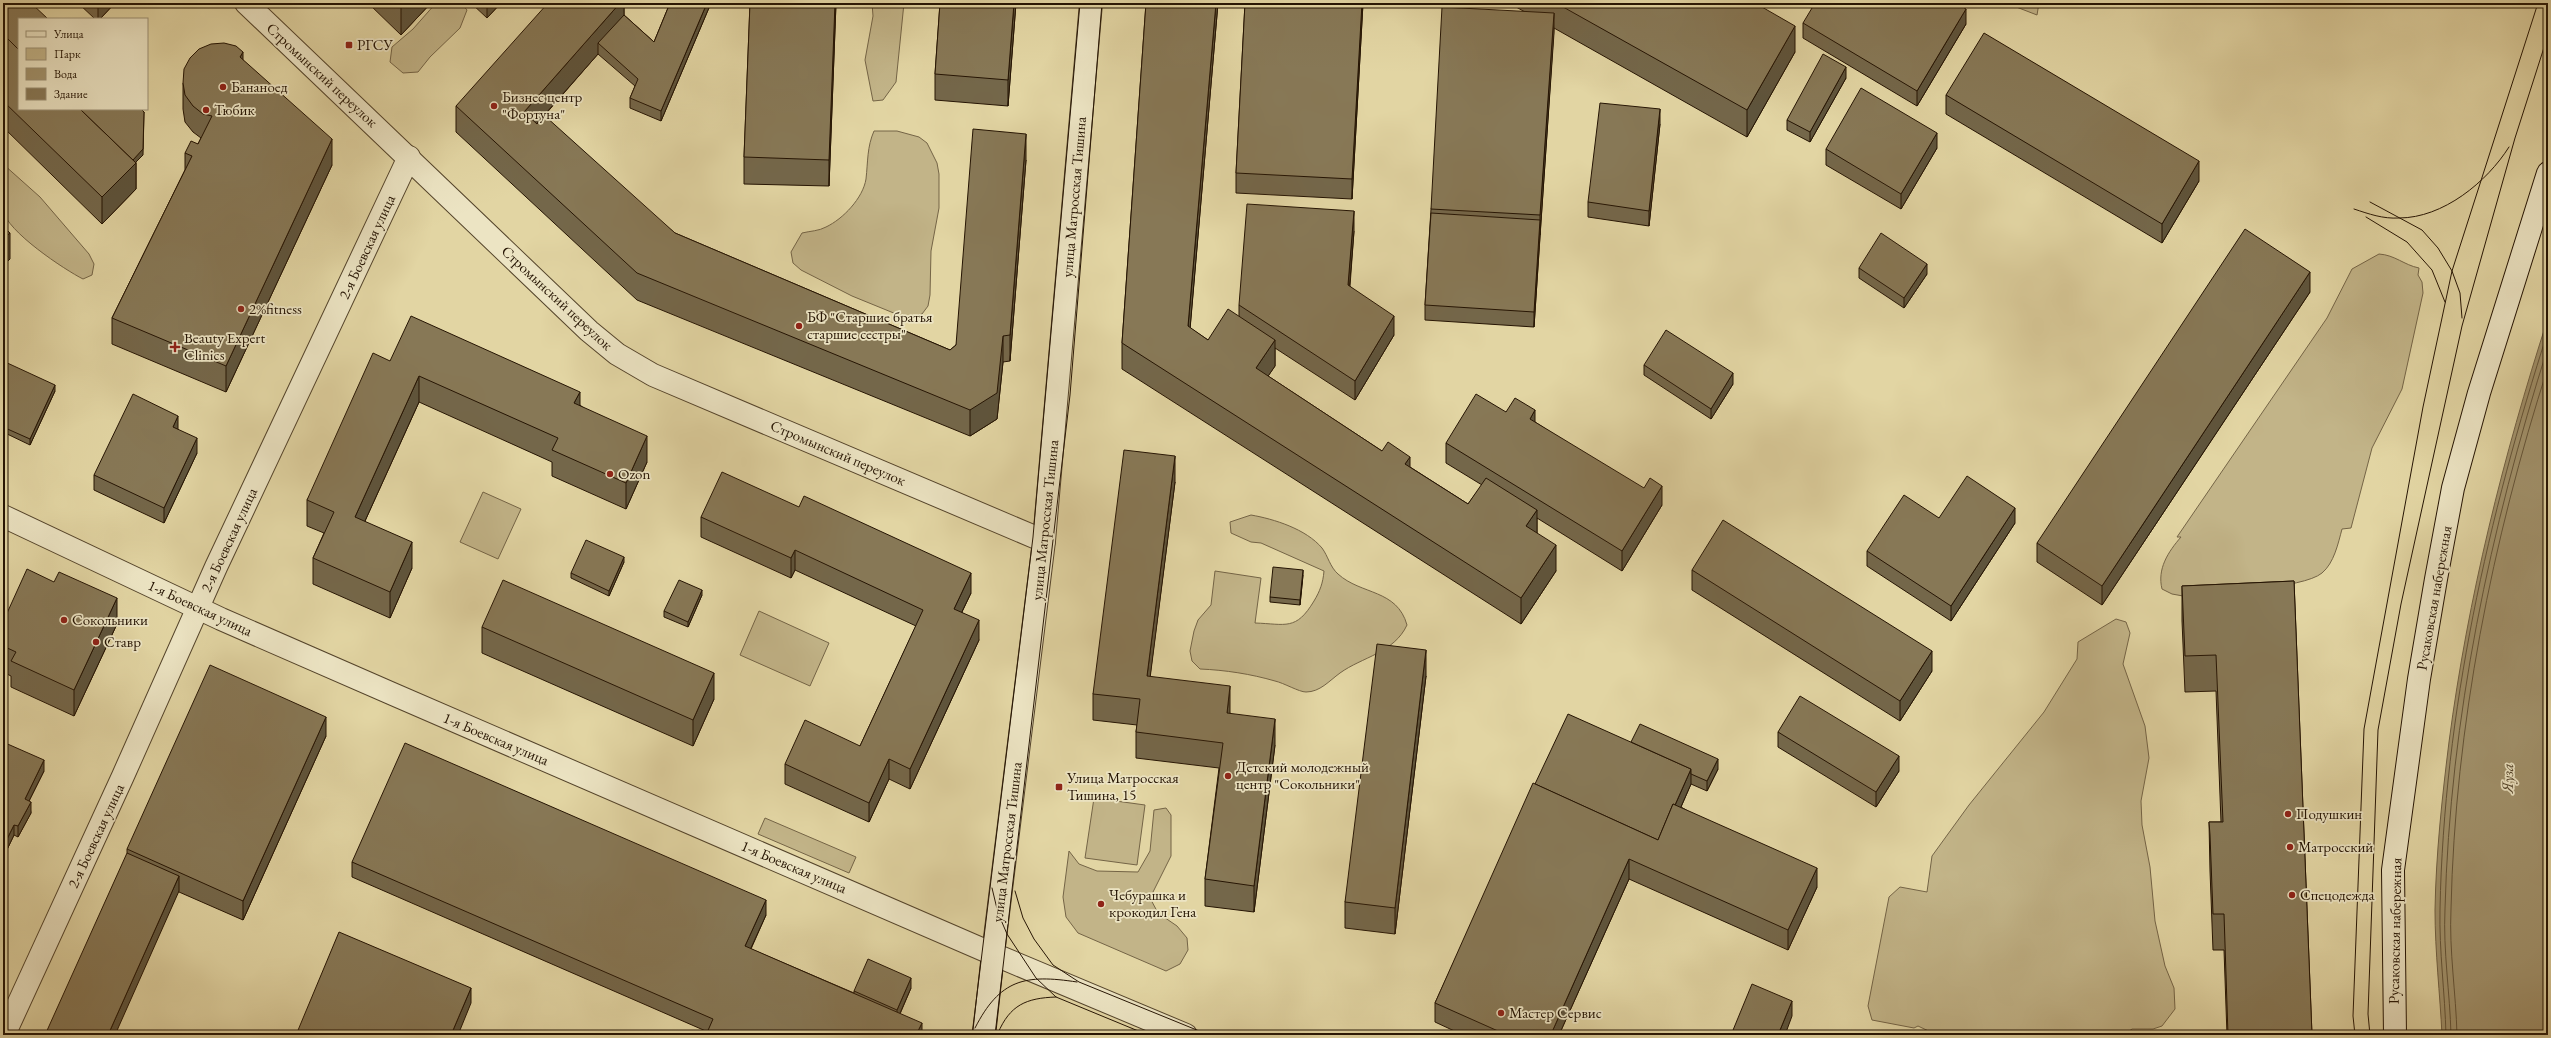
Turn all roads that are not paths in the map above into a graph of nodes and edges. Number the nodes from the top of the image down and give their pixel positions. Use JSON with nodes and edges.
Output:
{"nodes":[{"id":1,"x":246,"y":3,"type":"edge"},
{"id":2,"x":1091,"y":3,"type":"edge"},
{"id":3,"x":409,"y":157,"type":"junction"},
{"id":4,"x":2548,"y":173,"type":"edge"},
{"id":5,"x":3,"y":516,"type":"edge"},
{"id":6,"x":1044,"y":541,"type":"junction"},
{"id":7,"x":198,"y":608,"type":"junction"},
{"id":8,"x":993,"y":954,"type":"junction"},
{"id":9,"x":4,"y":1035,"type":"edge"},
{"id":10,"x":984,"y":1035,"type":"edge"},
{"id":11,"x":1186,"y":1035,"type":"edge"},
{"id":12,"x":2395,"y":1035,"type":"edge"}],
"edges":[{"from":1,"to":3,"type":"street","name":"Стромынский переулок"},
{"from":2,"to":6,"type":"street","name":"улица Матросская Тишина"},
{"from":3,"to":6,"type":"street","name":"Стромынский переулок"},
{"from":3,"to":7,"type":"street","name":"2-я Боевская улица"},
{"from":4,"to":12,"type":"street","name":"Русаковская набережная"},
{"from":5,"to":7,"type":"street","name":"1-я Боевская улица"},
{"from":6,"to":8,"type":"street","name":"улица Матросская Тишина"},
{"from":7,"to":8,"type":"street","name":"1-я Боевская улица"},
{"from":7,"to":9,"type":"street","name":"2-я Боевская улица"},
{"from":8,"to":10,"type":"street","name":"улица Матросская Тишина"},
{"from":8,"to":11,"type":"street","name":"1-я Боевская улица"}]}
